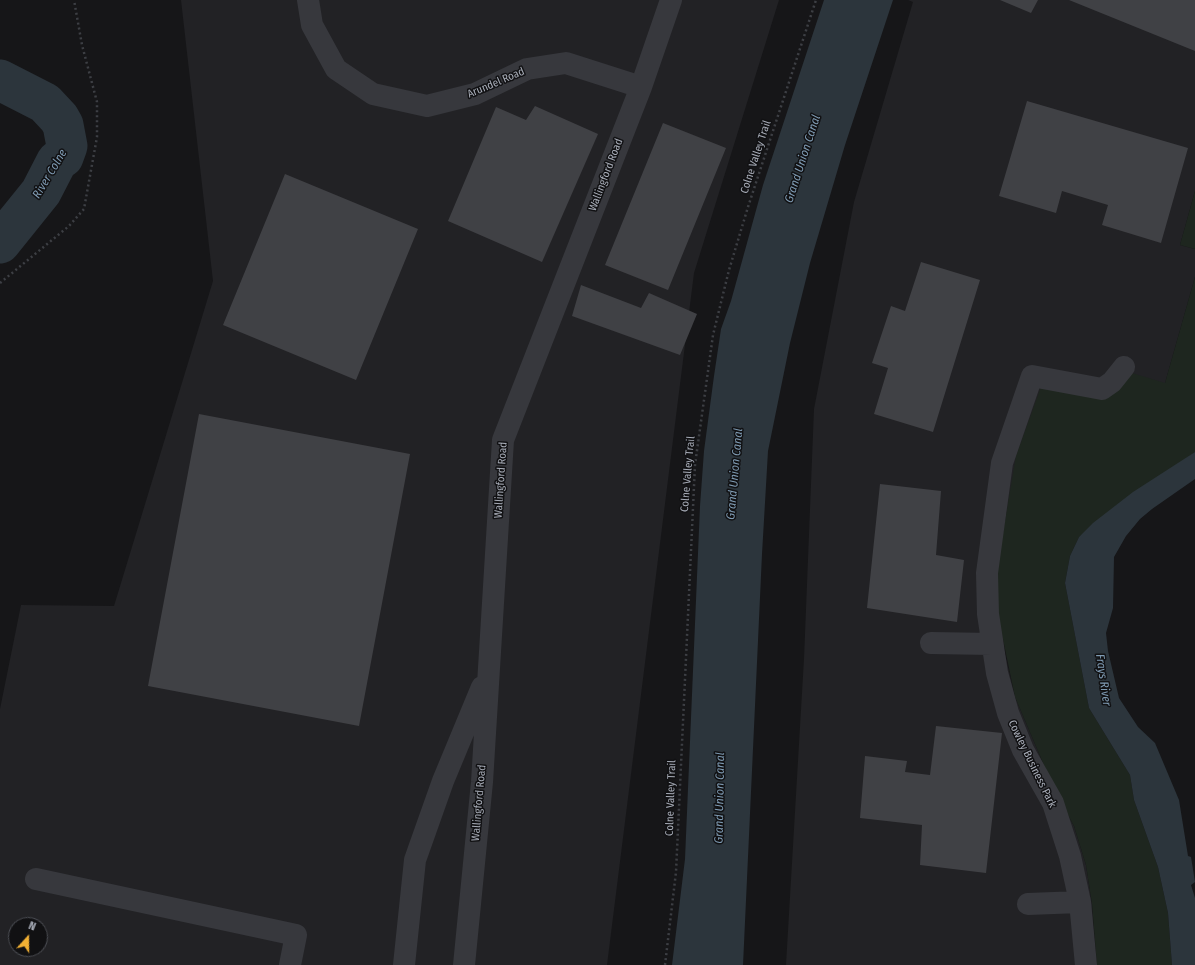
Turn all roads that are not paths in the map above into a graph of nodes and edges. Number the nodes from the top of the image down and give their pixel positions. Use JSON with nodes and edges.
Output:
{"nodes":[{"id":1,"x":308,"y":0,"type":"edge"},
{"id":2,"x":671,"y":0,"type":"edge"},
{"id":3,"x":641,"y":87,"type":"junction"},
{"id":4,"x":1124,"y":367,"type":"dead end"},
{"id":5,"x":931,"y":643,"type":"dead end"},
{"id":6,"x":992,"y":644,"type":"junction"},
{"id":7,"x":489,"y":669,"type":"junction"},
{"id":8,"x":36,"y":880,"type":"dead end"},
{"id":9,"x":1080,"y":902,"type":"junction"},
{"id":10,"x":1028,"y":904,"type":"dead end"},
{"id":11,"x":290,"y":965,"type":"edge"},
{"id":12,"x":404,"y":965,"type":"edge"},
{"id":13,"x":464,"y":965,"type":"edge"},
{"id":14,"x":1086,"y":965,"type":"edge"}],
"edges":[{"from":1,"to":3,"type":"street","name":"Arundel Road"},
{"from":2,"to":3,"type":"street","name":"Wallingford Road"},
{"from":3,"to":7,"type":"street","name":"Wallingford Road"},
{"from":4,"to":6,"type":"street","name":"Cowley Business Park"},
{"from":5,"to":6,"type":"street"},
{"from":6,"to":9,"type":"street","name":"Cowley Business Park"},
{"from":7,"to":12,"type":"street"},
{"from":7,"to":13,"type":"street","name":"Wallingford Road"},
{"from":8,"to":11,"type":"street"},
{"from":9,"to":10,"type":"street"},
{"from":9,"to":14,"type":"street","name":"Cowley Business Park"}]}
